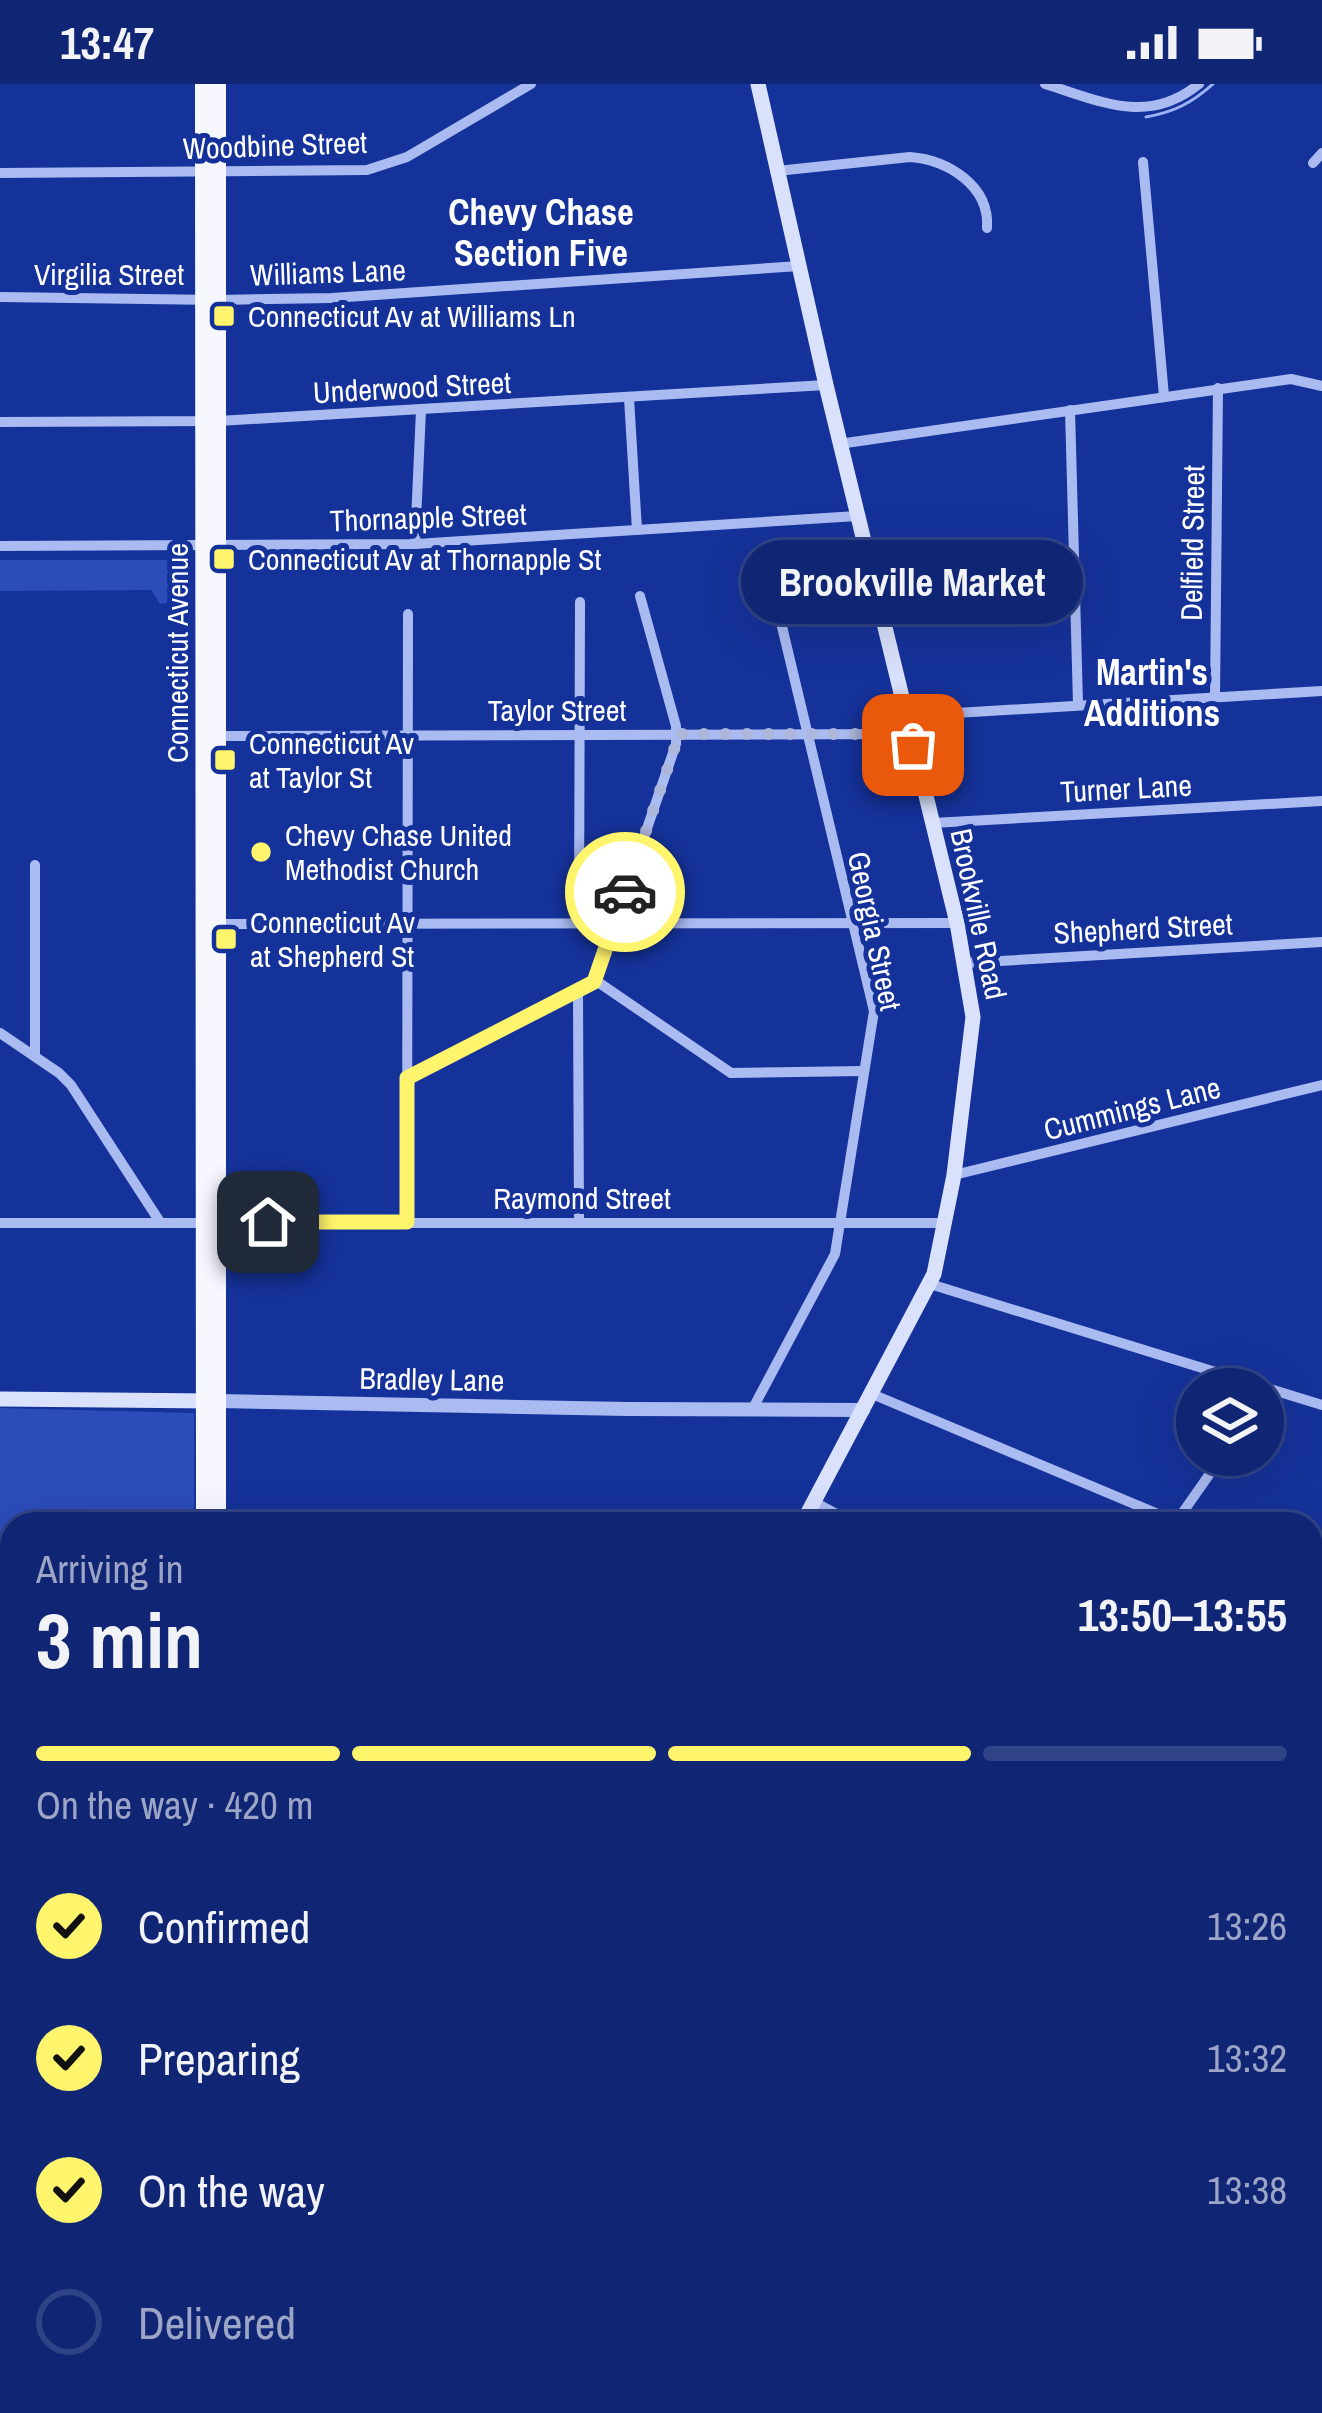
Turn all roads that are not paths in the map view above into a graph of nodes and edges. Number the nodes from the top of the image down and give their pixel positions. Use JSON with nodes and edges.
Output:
{"nodes":[{"id":1,"x":203,"y":84,"type":"edge"},
{"id":2,"x":218,"y":84,"type":"edge"},
{"id":3,"x":531,"y":84,"type":"edge"},
{"id":4,"x":758,"y":84,"type":"edge"},
{"id":5,"x":1045,"y":84,"type":"edge"},
{"id":6,"x":1199,"y":84,"type":"edge"},
{"id":7,"x":1143,"y":162,"type":"dead end"},
{"id":8,"x":777,"y":171,"type":"junction"},
{"id":9,"x":0,"y":172,"type":"edge"},
{"id":10,"x":211,"y":173,"type":"junction"},
{"id":11,"x":987,"y":228,"type":"dead end"},
{"id":12,"x":799,"y":266,"type":"junction"},
{"id":13,"x":0,"y":297,"type":"edge"},
{"id":14,"x":211,"y":299,"type":"junction"},
{"id":15,"x":826,"y":386,"type":"junction"},
{"id":16,"x":1322,"y":386,"type":"edge"},
{"id":17,"x":1218,"y":388,"type":"junction"},
{"id":18,"x":1164,"y":396,"type":"junction"},
{"id":19,"x":629,"y":398,"type":"junction"},
{"id":20,"x":421,"y":410,"type":"junction"},
{"id":21,"x":1070,"y":410,"type":"junction"},
{"id":22,"x":211,"y":421,"type":"junction"},
{"id":23,"x":0,"y":422,"type":"edge"},
{"id":24,"x":839,"y":444,"type":"junction"},
{"id":25,"x":857,"y":517,"type":"junction"},
{"id":26,"x":638,"y":530,"type":"junction"},
{"id":27,"x":415,"y":544,"type":"junction"},
{"id":28,"x":211,"y":545,"type":"junction"},
{"id":29,"x":0,"y":546,"type":"edge"},
{"id":30,"x":773,"y":590,"type":"dead end"},
{"id":31,"x":640,"y":596,"type":"dead end"},
{"id":32,"x":580,"y":602,"type":"dead end"},
{"id":33,"x":408,"y":614,"type":"dead end"},
{"id":34,"x":1322,"y":691,"type":"edge"},
{"id":35,"x":1214,"y":698,"type":"junction"},
{"id":36,"x":1078,"y":704,"type":"junction"},
{"id":37,"x":905,"y":716,"type":"junction"},
{"id":38,"x":406,"y":734,"type":"junction"},
{"id":39,"x":579,"y":734,"type":"junction"},
{"id":40,"x":676,"y":734,"type":"junction"},
{"id":41,"x":807,"y":734,"type":"junction"},
{"id":42,"x":910,"y":734,"type":"junction"},
{"id":43,"x":211,"y":736,"type":"junction"},
{"id":44,"x":1322,"y":801,"type":"edge"},
{"id":45,"x":933,"y":823,"type":"junction"},
{"id":46,"x":35,"y":865,"type":"dead end"},
{"id":47,"x":579,"y":922,"type":"junction"},
{"id":48,"x":615,"y":922,"type":"junction"},
{"id":49,"x":852,"y":922,"type":"junction"},
{"id":50,"x":406,"y":923,"type":"junction"},
{"id":51,"x":957,"y":923,"type":"junction"},
{"id":52,"x":211,"y":924,"type":"junction"},
{"id":53,"x":1322,"y":942,"type":"edge"},
{"id":54,"x":966,"y":963,"type":"junction"},
{"id":55,"x":595,"y":980,"type":"junction"},
{"id":56,"x":578,"y":992,"type":"junction"},
{"id":57,"x":0,"y":1034,"type":"edge"},
{"id":58,"x":35,"y":1057,"type":"junction"},
{"id":59,"x":864,"y":1071,"type":"junction"},
{"id":60,"x":407,"y":1078,"type":"junction"},
{"id":61,"x":1322,"y":1085,"type":"edge"},
{"id":62,"x":954,"y":1175,"type":"junction"},
{"id":63,"x":0,"y":1222,"type":"edge"},
{"id":64,"x":160,"y":1222,"type":"junction"},
{"id":65,"x":211,"y":1222,"type":"junction"},
{"id":66,"x":407,"y":1222,"type":"junction"},
{"id":67,"x":579,"y":1222,"type":"junction"},
{"id":68,"x":840,"y":1222,"type":"junction"},
{"id":69,"x":946,"y":1223,"type":"junction"},
{"id":70,"x":930,"y":1284,"type":"junction"},
{"id":71,"x":1187,"y":1368,"type":"edge"},
{"id":72,"x":872,"y":1394,"type":"junction"},
{"id":73,"x":1284,"y":1397,"type":"edge"},
{"id":74,"x":0,"y":1399,"type":"edge"},
{"id":75,"x":211,"y":1401,"type":"junction"},
{"id":76,"x":1322,"y":1405,"type":"edge"},
{"id":77,"x":752,"y":1410,"type":"junction"},
{"id":78,"x":863,"y":1411,"type":"junction"},
{"id":79,"x":1209,"y":1476,"type":"edge"},
{"id":80,"x":814,"y":1502,"type":"junction"},
{"id":81,"x":205,"y":1512,"type":"edge"},
{"id":82,"x":217,"y":1512,"type":"edge"},
{"id":83,"x":809,"y":1512,"type":"edge"},
{"id":84,"x":833,"y":1512,"type":"edge"},
{"id":85,"x":1153,"y":1512,"type":"edge"},
{"id":86,"x":1186,"y":1512,"type":"edge"}],
"edges":[{"from":1,"to":10,"type":"main road","name":"Connecticut Avenue"},
{"from":2,"to":10,"type":"main road","name":"Connecticut Avenue"},
{"from":3,"to":10,"type":"street","name":"Woodbine Street"},
{"from":4,"to":8,"type":"main road","name":"Brookville Road"},
{"from":5,"to":6,"type":"street"},
{"from":7,"to":18,"type":"street"},
{"from":8,"to":11,"type":"street"},
{"from":8,"to":12,"type":"main road","name":"Brookville Road"},
{"from":9,"to":10,"type":"street","name":"Woodbine Street"},
{"from":10,"to":14,"type":"main road","name":"Connecticut Avenue"},
{"from":12,"to":14,"type":"street","name":"Williams Lane"},
{"from":12,"to":15,"type":"main road","name":"Brookville Road"},
{"from":13,"to":14,"type":"street","name":"Virgilia Street"},
{"from":14,"to":22,"type":"main road","name":"Connecticut Avenue"},
{"from":15,"to":19,"type":"street","name":"Underwood Street"},
{"from":15,"to":24,"type":"main road","name":"Brookville Road"},
{"from":16,"to":17,"type":"street"},
{"from":17,"to":18,"type":"street"},
{"from":17,"to":35,"type":"street","name":"Delfield Street"},
{"from":18,"to":21,"type":"street"},
{"from":19,"to":20,"type":"street","name":"Underwood Street"},
{"from":19,"to":26,"type":"street"},
{"from":20,"to":22,"type":"street","name":"Underwood Street"},
{"from":20,"to":27,"type":"street"},
{"from":21,"to":24,"type":"street"},
{"from":21,"to":36,"type":"street"},
{"from":22,"to":23,"type":"street","name":"Underwood Street"},
{"from":22,"to":28,"type":"main road","name":"Connecticut Avenue"},
{"from":24,"to":25,"type":"main road","name":"Brookville Road"},
{"from":25,"to":26,"type":"street","name":"Thornapple Street"},
{"from":25,"to":37,"type":"main road","name":"Brookville Road"},
{"from":26,"to":27,"type":"street","name":"Thornapple Street"},
{"from":27,"to":28,"type":"street","name":"Thornapple Street"},
{"from":28,"to":29,"type":"street","name":"Thornapple Street"},
{"from":28,"to":43,"type":"main road","name":"Connecticut Avenue"},
{"from":30,"to":41,"type":"street","name":"Georgia Street"},
{"from":31,"to":40,"type":"street"},
{"from":32,"to":39,"type":"street"},
{"from":33,"to":38,"type":"street"},
{"from":34,"to":35,"type":"street"},
{"from":35,"to":36,"type":"street"},
{"from":36,"to":37,"type":"street"},
{"from":37,"to":42,"type":"main road","name":"Brookville Road"},
{"from":38,"to":39,"type":"street","name":"Taylor Street"},
{"from":38,"to":43,"type":"street","name":"Taylor Street"},
{"from":38,"to":50,"type":"street"},
{"from":39,"to":40,"type":"street","name":"Taylor Street"},
{"from":39,"to":47,"type":"street"},
{"from":40,"to":41,"type":"street","name":"Taylor Street"},
{"from":40,"to":48,"type":"street"},
{"from":41,"to":42,"type":"street","name":"Taylor Street"},
{"from":41,"to":49,"type":"street","name":"Georgia Street"},
{"from":42,"to":45,"type":"main road","name":"Brookville Road"},
{"from":43,"to":52,"type":"main road","name":"Connecticut Avenue"},
{"from":44,"to":45,"type":"street","name":"Turner Lane"},
{"from":45,"to":51,"type":"main road","name":"Brookville Road"},
{"from":46,"to":58,"type":"street"},
{"from":47,"to":48,"type":"street"},
{"from":47,"to":50,"type":"street"},
{"from":48,"to":49,"type":"street"},
{"from":48,"to":55,"type":"street"},
{"from":49,"to":51,"type":"street"},
{"from":49,"to":59,"type":"street","name":"Georgia Street"},
{"from":50,"to":52,"type":"street"},
{"from":50,"to":60,"type":"street"},
{"from":51,"to":54,"type":"main road","name":"Brookville Road"},
{"from":52,"to":65,"type":"main road","name":"Connecticut Avenue"},
{"from":53,"to":54,"type":"street","name":"Shepherd Street"},
{"from":54,"to":62,"type":"main road","name":"Brookville Road"},
{"from":55,"to":56,"type":"street"},
{"from":55,"to":59,"type":"street"},
{"from":56,"to":60,"type":"street"},
{"from":56,"to":67,"type":"street"},
{"from":57,"to":58,"type":"street"},
{"from":58,"to":64,"type":"street"},
{"from":59,"to":68,"type":"street","name":"Georgia Street"},
{"from":60,"to":66,"type":"street"},
{"from":61,"to":62,"type":"street","name":"Cummings Lane"},
{"from":62,"to":69,"type":"main road","name":"Brookville Road"},
{"from":63,"to":64,"type":"street","name":"Raymond Street"},
{"from":64,"to":65,"type":"street","name":"Raymond Street"},
{"from":65,"to":66,"type":"street","name":"Raymond Street"},
{"from":65,"to":75,"type":"main road","name":"Connecticut Avenue"},
{"from":66,"to":67,"type":"street","name":"Raymond Street"},
{"from":67,"to":68,"type":"street","name":"Raymond Street"},
{"from":68,"to":69,"type":"street","name":"Raymond Street"},
{"from":68,"to":77,"type":"street","name":"Georgia Street"},
{"from":69,"to":70,"type":"main road","name":"Brookville Road"},
{"from":70,"to":71,"type":"street"},
{"from":70,"to":72,"type":"main road","name":"Brookville Road"},
{"from":72,"to":78,"type":"main road","name":"Brookville Road"},
{"from":72,"to":85,"type":"street"},
{"from":73,"to":76,"type":"street"},
{"from":74,"to":75,"type":"main road","name":"Bradley Lane"},
{"from":75,"to":77,"type":"street","name":"Bradley Lane"},
{"from":75,"to":81,"type":"main road","name":"Connecticut Avenue"},
{"from":75,"to":82,"type":"main road","name":"Connecticut Avenue"},
{"from":77,"to":78,"type":"street","name":"Bradley Lane"},
{"from":78,"to":80,"type":"main road","name":"Brookville Road"},
{"from":79,"to":86,"type":"street"},
{"from":80,"to":83,"type":"main road","name":"Brookville Road"},
{"from":80,"to":84,"type":"street"}]}
